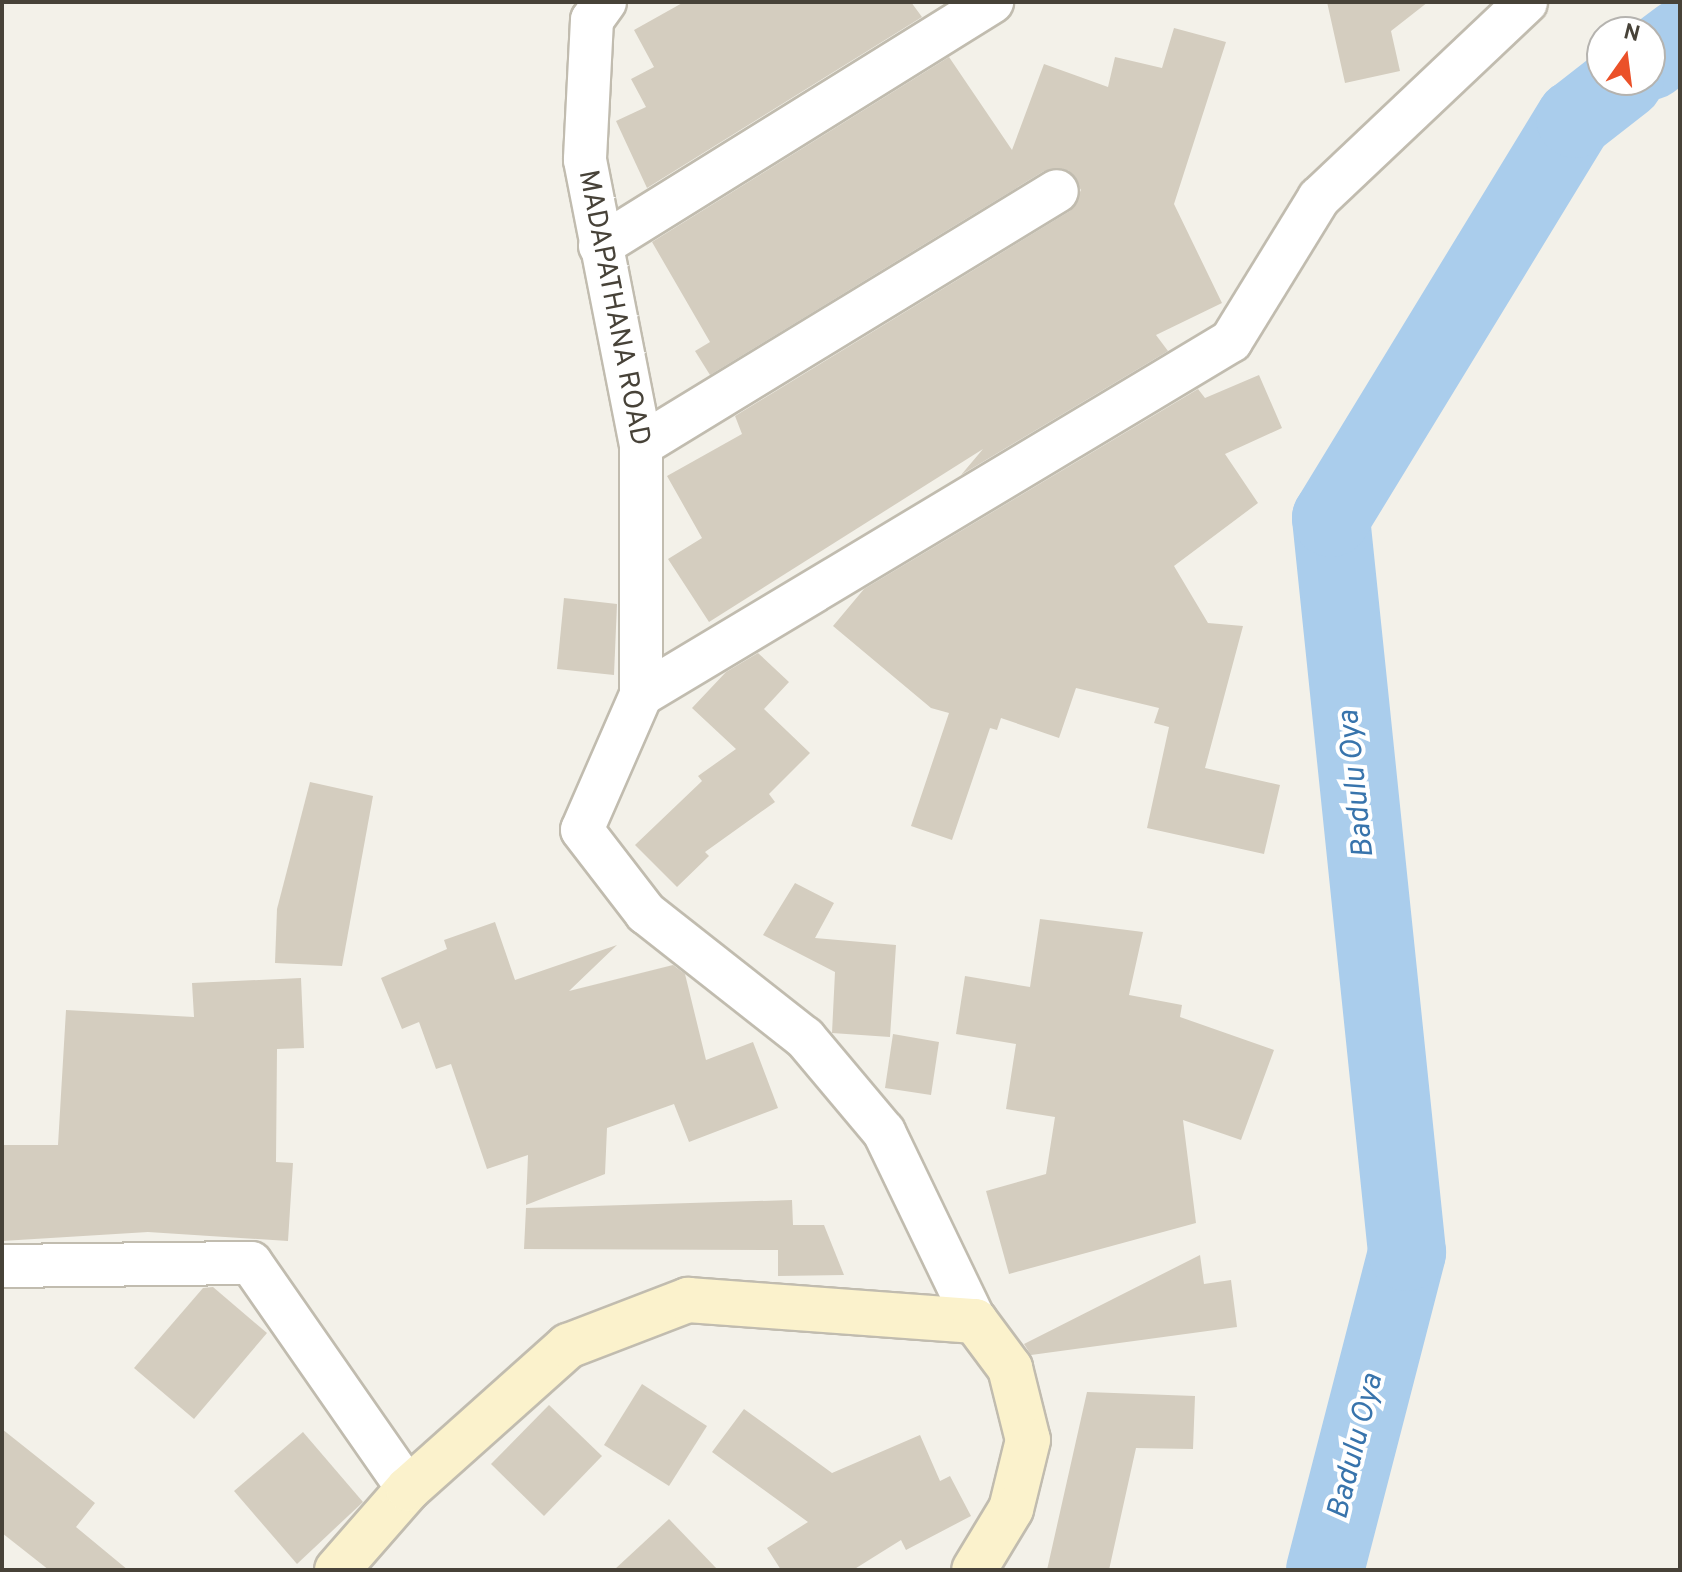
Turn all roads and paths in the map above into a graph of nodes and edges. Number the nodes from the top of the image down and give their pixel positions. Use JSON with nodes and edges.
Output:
{"nodes":[{"id":1,"x":605,"y":2,"type":"edge"},
{"id":2,"x":992,"y":2,"type":"edge"},
{"id":3,"x":1526,"y":2,"type":"edge"},
{"id":4,"x":1057,"y":191,"type":"dead end"},
{"id":5,"x":600,"y":246,"type":"junction"},
{"id":6,"x":641,"y":445,"type":"junction"},
{"id":7,"x":641,"y":695,"type":"junction"},
{"id":8,"x":2,"y":1266,"type":"edge"},
{"id":9,"x":975,"y":1321,"type":"junction"},
{"id":10,"x":408,"y":1489,"type":"junction"},
{"id":11,"x":337,"y":1570,"type":"edge"},
{"id":12,"x":974,"y":1570,"type":"edge"}],
"edges":[{"from":1,"to":5,"type":"street","name":"MADAPATHANA ROAD"},
{"from":2,"to":5,"type":"street"},
{"from":3,"to":7,"type":"street"},
{"from":4,"to":6,"type":"street"},
{"from":5,"to":6,"type":"street","name":"MADAPATHANA ROAD"},
{"from":6,"to":7,"type":"street","name":"MADAPATHANA ROAD"},
{"from":7,"to":9,"type":"street","name":"MADAPATHANA ROAD"},
{"from":8,"to":10,"type":"street"},
{"from":9,"to":10,"type":"street"},
{"from":9,"to":12,"type":"street"},
{"from":10,"to":11,"type":"street"}]}
